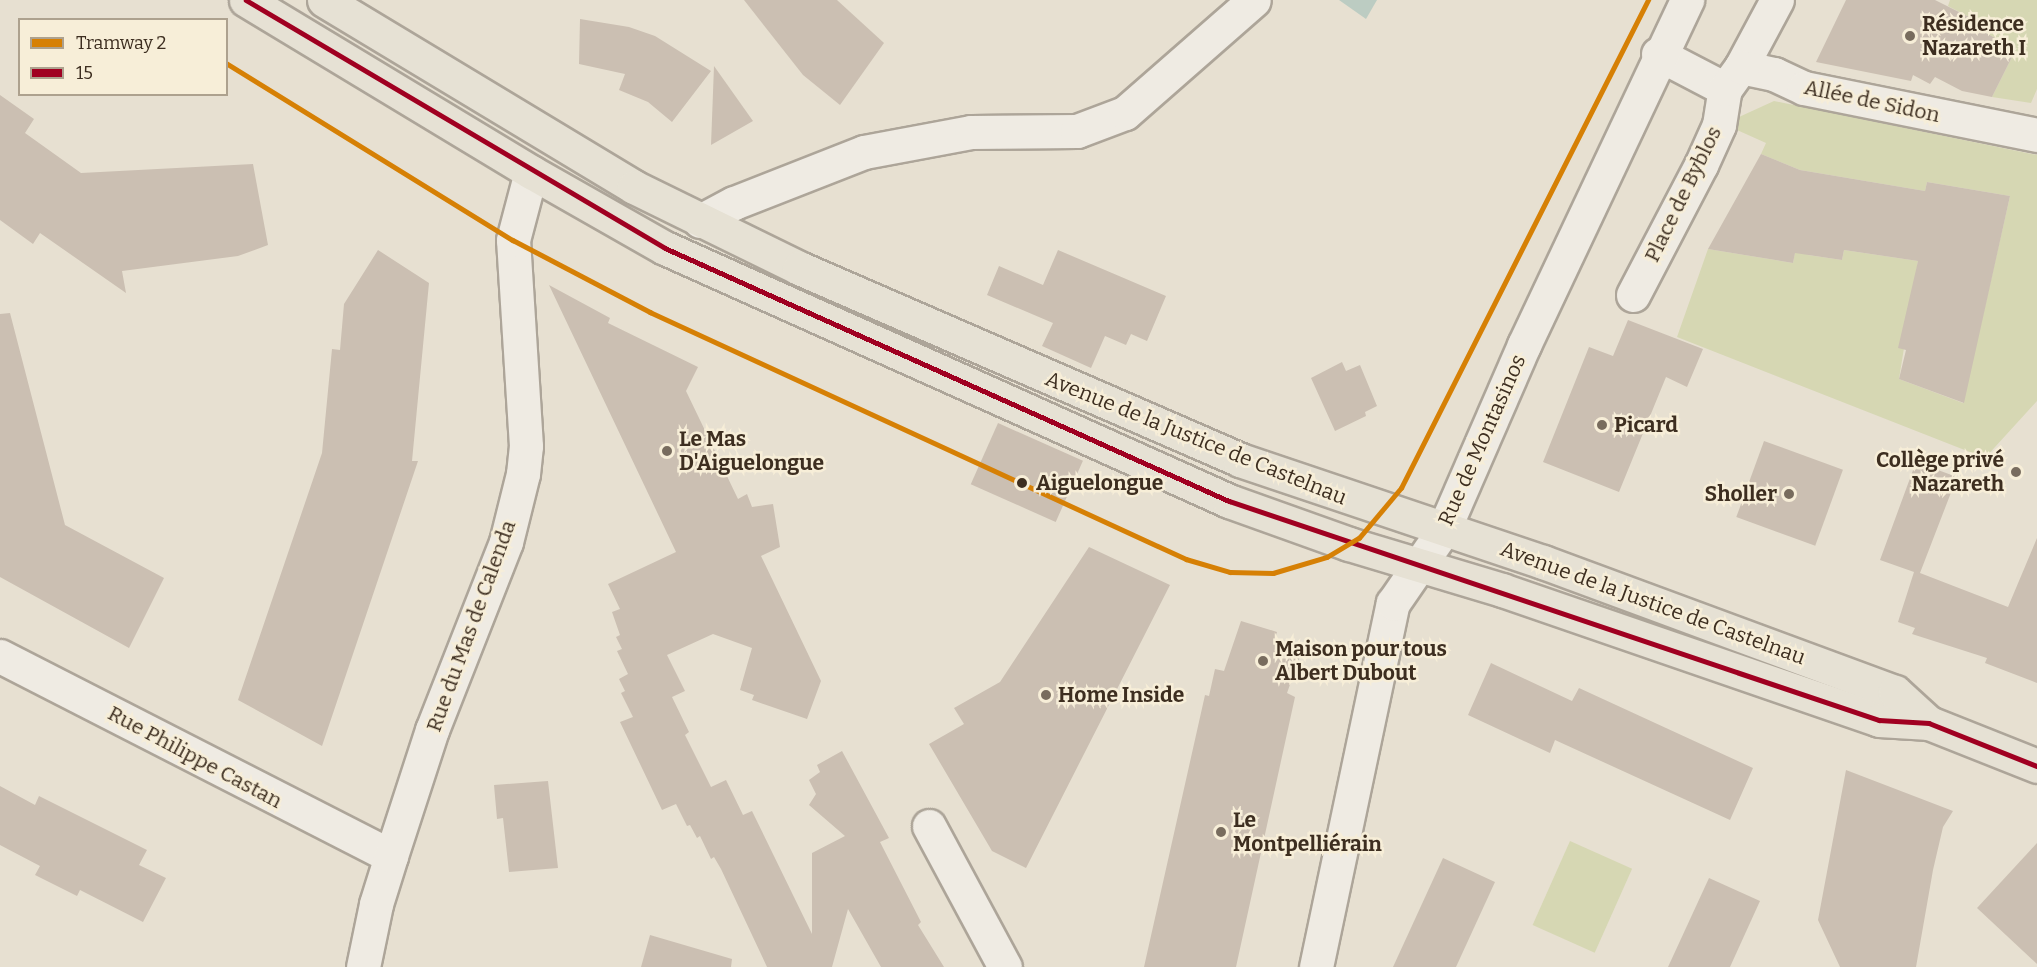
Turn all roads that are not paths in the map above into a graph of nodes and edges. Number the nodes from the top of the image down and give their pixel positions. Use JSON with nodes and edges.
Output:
{"nodes":[{"id":1,"x":246,"y":0,"type":"edge"},
{"id":2,"x":324,"y":0,"type":"edge"},
{"id":3,"x":1254,"y":0,"type":"edge"},
{"id":4,"x":1687,"y":0,"type":"edge"},
{"id":5,"x":1777,"y":0,"type":"edge"},
{"id":6,"x":1658,"y":54,"type":"junction"},
{"id":7,"x":1733,"y":78,"type":"junction"},
{"id":8,"x":546,"y":134,"type":"junction"},
{"id":9,"x":2037,"y":135,"type":"edge"},
{"id":10,"x":531,"y":172,"type":"junction"},
{"id":11,"x":700,"y":221,"type":"junction"},
{"id":12,"x":1633,"y":295,"type":"dead end"},
{"id":13,"x":1444,"y":529,"type":"junction"},
{"id":14,"x":1416,"y":566,"type":"junction"},
{"id":15,"x":0,"y":656,"type":"edge"},
{"id":16,"x":1929,"y":723,"type":"junction"},
{"id":17,"x":2037,"y":766,"type":"edge"},
{"id":18,"x":928,"y":826,"type":"dead end"},
{"id":19,"x":391,"y":856,"type":"junction"},
{"id":20,"x":363,"y":967,"type":"edge"},
{"id":21,"x":1005,"y":967,"type":"edge"},
{"id":22,"x":1316,"y":967,"type":"edge"}],
"edges":[{"from":1,"to":10,"type":"main road","name":"Avenue de la Justice de Castelnau"},
{"from":2,"to":8,"type":"main road","name":"Avenue de la Justice de Castelnau"},
{"from":3,"to":11,"type":"street"},
{"from":4,"to":6,"type":"street","name":"Rue de Montasinos"},
{"from":5,"to":7,"type":"street","name":"Place de Byblos"},
{"from":6,"to":7,"type":"street","name":"Allée de Sidon"},
{"from":6,"to":13,"type":"street","name":"Rue de Montasinos"},
{"from":7,"to":9,"type":"street","name":"Allée de Sidon"},
{"from":7,"to":12,"type":"street","name":"Place de Byblos"},
{"from":8,"to":10,"type":"main road"},
{"from":8,"to":11,"type":"main road","name":"Avenue de la Justice de Castelnau"},
{"from":10,"to":14,"type":"main road","name":"Avenue de la Justice de Castelnau"},
{"from":10,"to":19,"type":"street","name":"Rue du Mas de Calenda"},
{"from":11,"to":13,"type":"main road","name":"Avenue de la Justice de Castelnau"},
{"from":13,"to":14,"type":"street","name":"Rue de Montasinos"},
{"from":13,"to":16,"type":"main road","name":"Avenue de la Justice de Castelnau"},
{"from":14,"to":16,"type":"main road","name":"Avenue de la Justice de Castelnau"},
{"from":14,"to":22,"type":"street","name":"Rue de Montasinos"},
{"from":15,"to":19,"type":"street","name":"Rue Philippe Castan"},
{"from":16,"to":17,"type":"main road","name":"Avenue de la Justice de Castelnau"},
{"from":18,"to":21,"type":"street"},
{"from":19,"to":20,"type":"street","name":"Rue du Mas de Calenda"}]}
